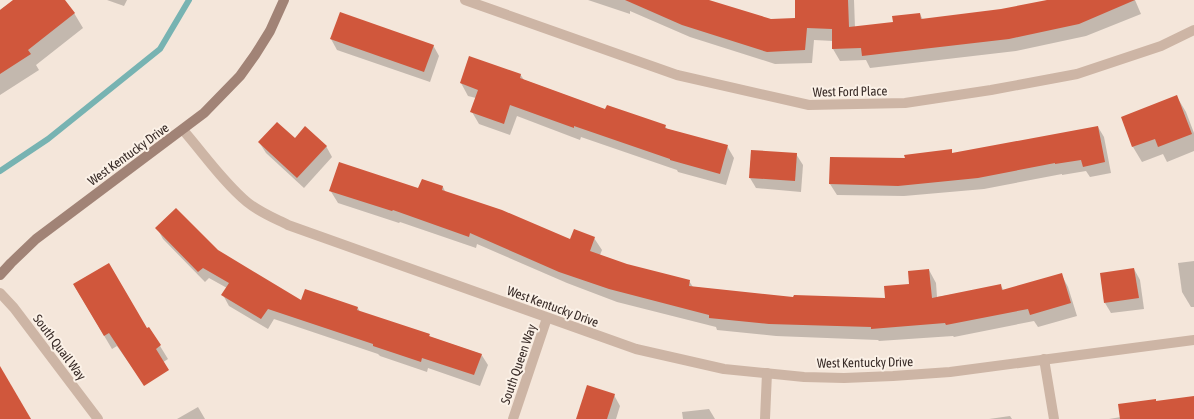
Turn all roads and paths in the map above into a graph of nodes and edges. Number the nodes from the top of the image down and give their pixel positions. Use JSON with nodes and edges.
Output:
{"nodes":[{"id":1,"x":284,"y":0,"type":"edge"},
{"id":2,"x":465,"y":0,"type":"edge"},
{"id":3,"x":1194,"y":30,"type":"edge"},
{"id":4,"x":183,"y":130,"type":"junction"},
{"id":5,"x":0,"y":275,"type":"edge"},
{"id":6,"x":0,"y":293,"type":"edge"},
{"id":7,"x":547,"y":318,"type":"junction"},
{"id":8,"x":1194,"y":340,"type":"edge"},
{"id":9,"x":1044,"y":359,"type":"junction"},
{"id":10,"x":767,"y":373,"type":"junction"},
{"id":11,"x":98,"y":419,"type":"edge"},
{"id":12,"x":513,"y":419,"type":"edge"},
{"id":13,"x":765,"y":419,"type":"edge"},
{"id":14,"x":1054,"y":419,"type":"edge"}],
"edges":[{"from":1,"to":4,"type":"street"},
{"from":2,"to":3,"type":"street","name":"West Ford Place"},
{"from":4,"to":5,"type":"street","name":"West Kentucky Drive"},
{"from":4,"to":7,"type":"street","name":"West Kentucky Drive"},
{"from":6,"to":11,"type":"street","name":"South Quail Way"},
{"from":7,"to":10,"type":"street","name":"West Kentucky Drive"},
{"from":7,"to":12,"type":"street","name":"South Queen Way"},
{"from":8,"to":9,"type":"street","name":"West Kentucky Drive"},
{"from":9,"to":10,"type":"street","name":"West Kentucky Drive"},
{"from":9,"to":14,"type":"street"},
{"from":10,"to":13,"type":"street"}]}
